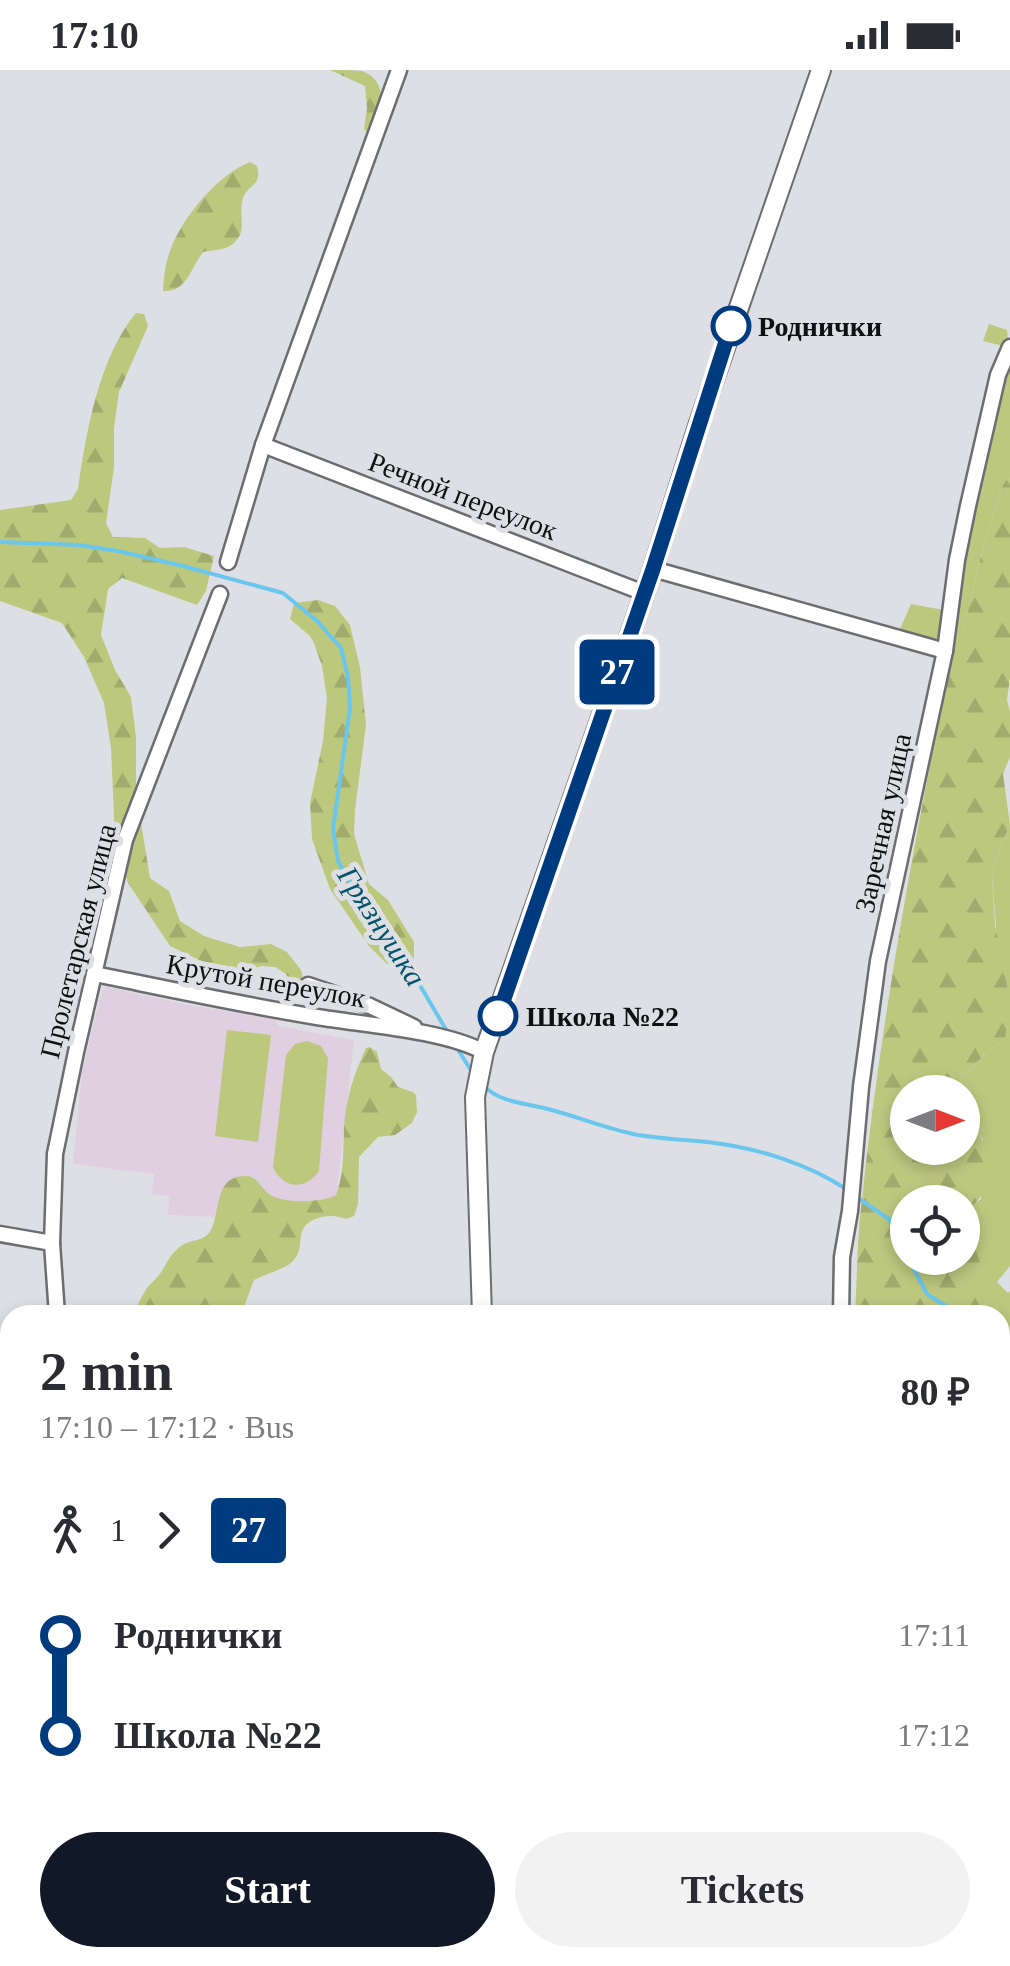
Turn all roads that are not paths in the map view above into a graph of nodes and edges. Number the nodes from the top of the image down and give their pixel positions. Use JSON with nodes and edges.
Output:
{"nodes":[{"id":1,"x":399,"y":70,"type":"edge"},
{"id":2,"x":821,"y":70,"type":"edge"},
{"id":3,"x":1010,"y":347,"type":"edge"},
{"id":4,"x":263,"y":446,"type":"junction"},
{"id":5,"x":228,"y":562,"type":"dead end"},
{"id":6,"x":653,"y":569,"type":"junction"},
{"id":7,"x":644,"y":593,"type":"junction"},
{"id":8,"x":220,"y":594,"type":"dead end"},
{"id":9,"x":945,"y":651,"type":"junction"},
{"id":10,"x":95,"y":974,"type":"junction"},
{"id":11,"x":308,"y":985,"type":"dead end"},
{"id":12,"x":428,"y":1034,"type":"junction"},
{"id":13,"x":483,"y":1058,"type":"junction"},
{"id":14,"x":0,"y":1234,"type":"edge"},
{"id":15,"x":52,"y":1242,"type":"junction"},
{"id":16,"x":56,"y":1305,"type":"edge"},
{"id":17,"x":482,"y":1305,"type":"edge"},
{"id":18,"x":841,"y":1305,"type":"edge"}],
"edges":[{"from":1,"to":4,"type":"street"},
{"from":2,"to":6,"type":"street"},
{"from":3,"to":9,"type":"street","name":"Заречная улица"},
{"from":4,"to":5,"type":"street"},
{"from":4,"to":7,"type":"street","name":"Речной переулок"},
{"from":6,"to":7,"type":"street"},
{"from":6,"to":9,"type":"street"},
{"from":7,"to":13,"type":"street"},
{"from":8,"to":10,"type":"street","name":"Пролетарская улица"},
{"from":9,"to":18,"type":"street","name":"Заречная улица"},
{"from":10,"to":12,"type":"street","name":"Крутой переулок"},
{"from":10,"to":15,"type":"street","name":"Пролетарская улица"},
{"from":11,"to":12,"type":"street"},
{"from":12,"to":13,"type":"street","name":"Крутой переулок"},
{"from":13,"to":17,"type":"street"},
{"from":14,"to":15,"type":"street"},
{"from":15,"to":16,"type":"street","name":"Пролетарская улица"}]}
